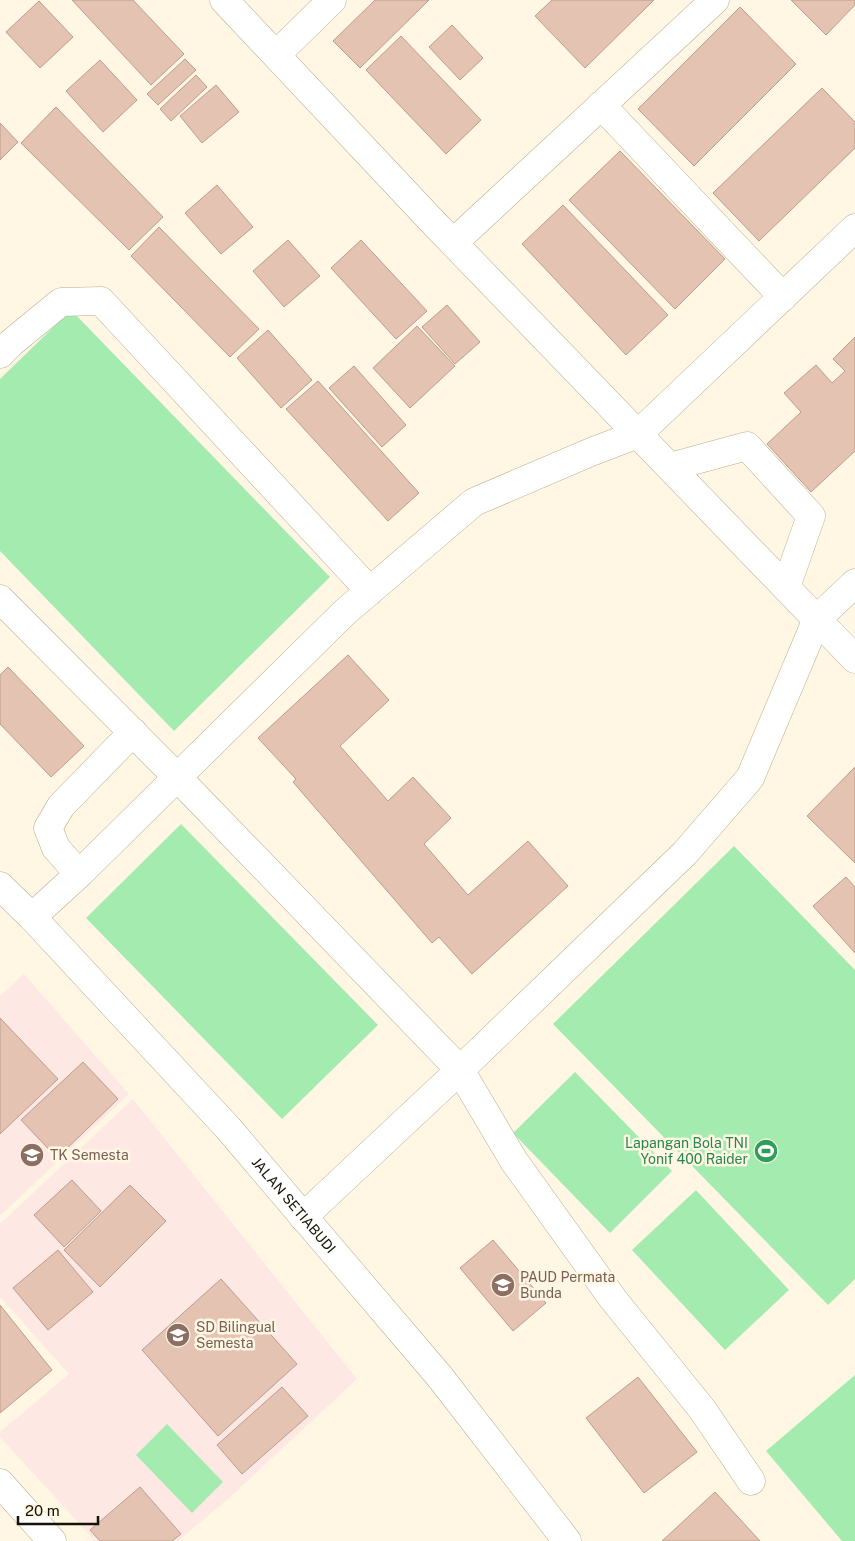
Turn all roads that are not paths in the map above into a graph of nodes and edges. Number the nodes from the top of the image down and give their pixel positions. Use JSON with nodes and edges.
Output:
{"nodes":[{"id":1,"x":224,"y":0,"type":"edge"},
{"id":2,"x":332,"y":0,"type":"edge"},
{"id":3,"x":714,"y":0,"type":"edge"},
{"id":4,"x":276,"y":55,"type":"junction"},
{"id":5,"x":601,"y":105,"type":"junction"},
{"id":6,"x":855,"y":228,"type":"edge"},
{"id":7,"x":453,"y":243,"type":"junction"},
{"id":8,"x":783,"y":296,"type":"junction"},
{"id":9,"x":0,"y":354,"type":"edge"},
{"id":10,"x":638,"y":434,"type":"junction"},
{"id":11,"x":670,"y":467,"type":"junction"},
{"id":12,"x":855,"y":582,"type":"edge"},
{"id":13,"x":786,"y":587,"type":"junction"},
{"id":14,"x":370,"y":591,"type":"junction"},
{"id":15,"x":0,"y":599,"type":"edge"},
{"id":16,"x":817,"y":619,"type":"junction"},
{"id":17,"x":855,"y":659,"type":"edge"},
{"id":18,"x":133,"y":732,"type":"junction"},
{"id":19,"x":178,"y":777,"type":"junction"},
{"id":20,"x":78,"y":874,"type":"junction"},
{"id":21,"x":0,"y":886,"type":"edge"},
{"id":22,"x":32,"y":917,"type":"junction"},
{"id":23,"x":460,"y":1070,"type":"junction"},
{"id":24,"x":303,"y":1217,"type":"junction"},
{"id":25,"x":751,"y":1482,"type":"dead end"},
{"id":26,"x":0,"y":1483,"type":"edge"},
{"id":27,"x":52,"y":1541,"type":"edge"},
{"id":28,"x":567,"y":1541,"type":"edge"}],
"edges":[{"from":1,"to":4,"type":"main road"},
{"from":2,"to":4,"type":"main road"},
{"from":3,"to":5,"type":"main road"},
{"from":4,"to":7,"type":"main road"},
{"from":5,"to":7,"type":"main road"},
{"from":5,"to":8,"type":"main road"},
{"from":6,"to":8,"type":"main road"},
{"from":7,"to":10,"type":"main road"},
{"from":8,"to":10,"type":"main road"},
{"from":9,"to":14,"type":"main road"},
{"from":10,"to":11,"type":"main road"},
{"from":10,"to":14,"type":"main road"},
{"from":11,"to":13,"type":"main road"},
{"from":11,"to":13,"type":"main road"},
{"from":12,"to":16,"type":"main road"},
{"from":13,"to":16,"type":"main road"},
{"from":14,"to":19,"type":"main road"},
{"from":15,"to":18,"type":"main road"},
{"from":16,"to":17,"type":"main road"},
{"from":16,"to":23,"type":"main road"},
{"from":18,"to":19,"type":"main road"},
{"from":18,"to":20,"type":"main road"},
{"from":19,"to":20,"type":"main road"},
{"from":19,"to":23,"type":"main road"},
{"from":20,"to":22,"type":"main road"},
{"from":21,"to":22,"type":"main road","name":"JALAN SETIABUDI"},
{"from":22,"to":24,"type":"main road","name":"JALAN SETIABUDI"},
{"from":23,"to":24,"type":"main road"},
{"from":23,"to":25,"type":"main road"},
{"from":24,"to":28,"type":"main road","name":"JALAN SETIABUDI"},
{"from":26,"to":27,"type":"main road"}]}
